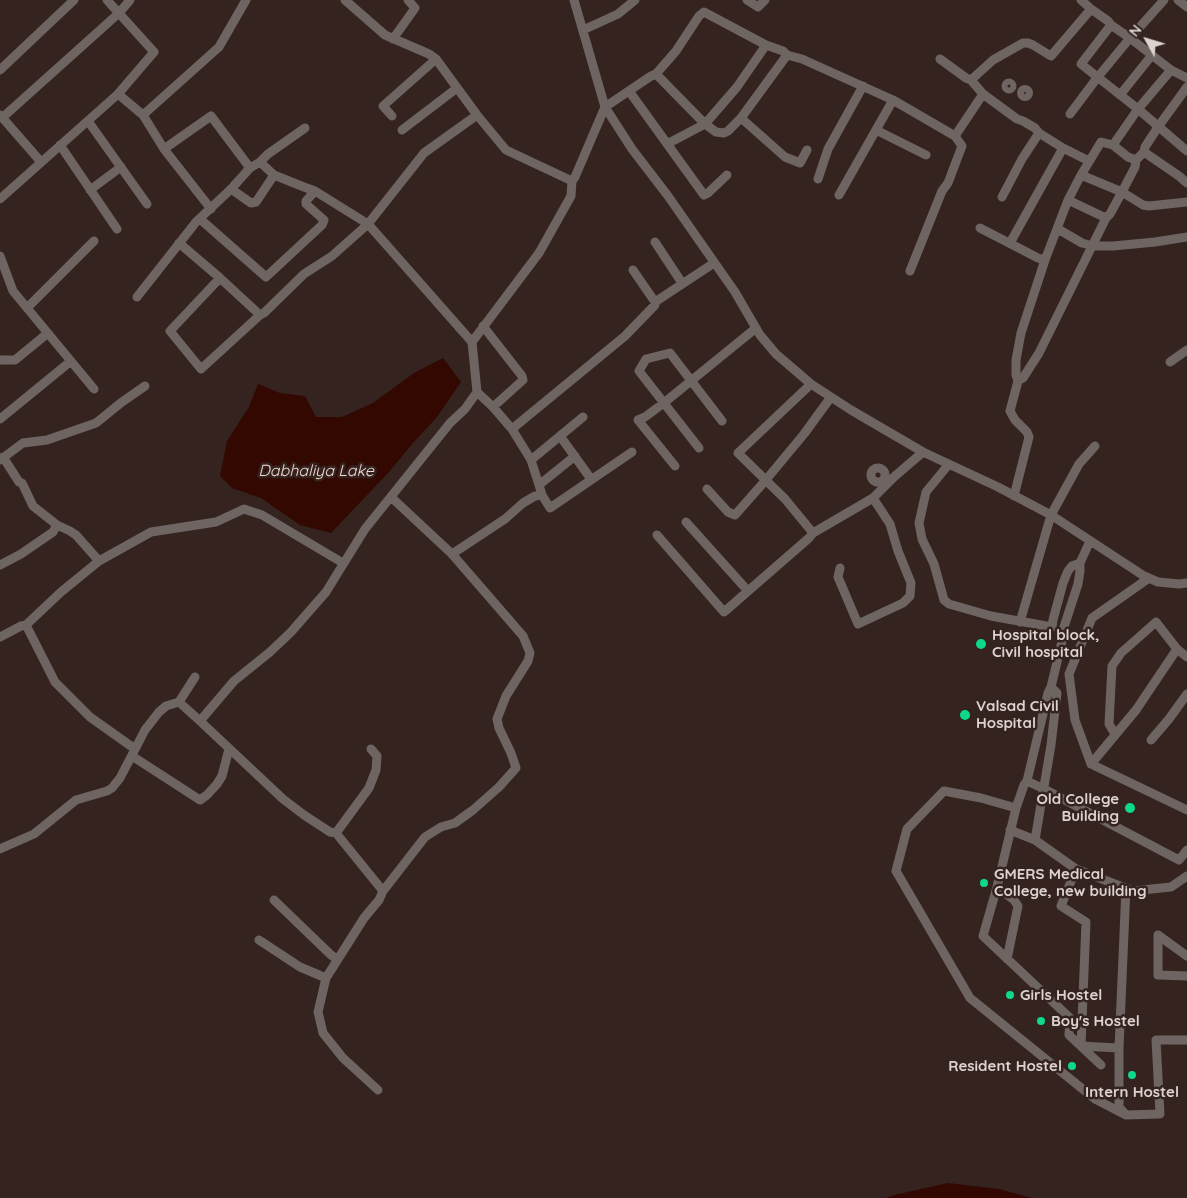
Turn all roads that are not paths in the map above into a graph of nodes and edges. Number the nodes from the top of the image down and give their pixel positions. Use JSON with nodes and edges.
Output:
{"nodes":[{"id":1,"x":74,"y":0,"type":"edge"},
{"id":2,"x":107,"y":0,"type":"edge"},
{"id":3,"x":130,"y":0,"type":"edge"},
{"id":4,"x":246,"y":0,"type":"edge"},
{"id":5,"x":345,"y":0,"type":"edge"},
{"id":6,"x":408,"y":0,"type":"edge"},
{"id":7,"x":574,"y":0,"type":"edge"},
{"id":8,"x":635,"y":0,"type":"edge"},
{"id":9,"x":747,"y":0,"type":"edge"},
{"id":10,"x":765,"y":0,"type":"edge"},
{"id":11,"x":1082,"y":0,"type":"edge"},
{"id":12,"x":1164,"y":0,"type":"edge"},
{"id":13,"x":1178,"y":0,"type":"edge"},
{"id":14,"x":1187,"y":7,"type":"edge"},
{"id":15,"x":1091,"y":9,"type":"junction"},
{"id":16,"x":118,"y":13,"type":"junction"},
{"id":17,"x":1111,"y":25,"type":"junction"},
{"id":18,"x":583,"y":30,"type":"junction"},
{"id":19,"x":1130,"y":38,"type":"junction"},
{"id":20,"x":393,"y":39,"type":"junction"},
{"id":21,"x":766,"y":45,"type":"junction"},
{"id":22,"x":787,"y":55,"type":"junction"},
{"id":23,"x":1152,"y":55,"type":"junction"},
{"id":24,"x":436,"y":59,"type":"junction"},
{"id":25,"x":940,"y":59,"type":"dead end"},
{"id":26,"x":0,"y":70,"type":"edge"},
{"id":27,"x":1171,"y":70,"type":"junction"},
{"id":28,"x":656,"y":74,"type":"junction"},
{"id":29,"x":1097,"y":78,"type":"junction"},
{"id":30,"x":1187,"y":78,"type":"edge"},
{"id":31,"x":971,"y":80,"type":"junction"},
{"id":32,"x":863,"y":86,"type":"junction"},
{"id":33,"x":1187,"y":87,"type":"edge"},
{"id":34,"x":457,"y":88,"type":"junction"},
{"id":35,"x":629,"y":91,"type":"junction"},
{"id":36,"x":118,"y":94,"type":"junction"},
{"id":37,"x":982,"y":94,"type":"junction"},
{"id":38,"x":1120,"y":95,"type":"junction"},
{"id":39,"x":894,"y":100,"type":"junction"},
{"id":40,"x":604,"y":107,"type":"junction"},
{"id":41,"x":1138,"y":109,"type":"junction"},
{"id":42,"x":1070,"y":114,"type":"dead end"},
{"id":43,"x":143,"y":115,"type":"junction"},
{"id":44,"x":477,"y":115,"type":"junction"},
{"id":45,"x":392,"y":116,"type":"dead end"},
{"id":46,"x":1,"y":117,"type":"edge"},
{"id":47,"x":741,"y":118,"type":"junction"},
{"id":48,"x":88,"y":121,"type":"junction"},
{"id":49,"x":705,"y":124,"type":"junction"},
{"id":50,"x":1158,"y":126,"type":"junction"},
{"id":51,"x":305,"y":128,"type":"dead end"},
{"id":52,"x":402,"y":130,"type":"dead end"},
{"id":53,"x":876,"y":130,"type":"junction"},
{"id":54,"x":1039,"y":133,"type":"junction"},
{"id":55,"x":955,"y":136,"type":"junction"},
{"id":56,"x":668,"y":144,"type":"junction"},
{"id":57,"x":60,"y":145,"type":"junction"},
{"id":58,"x":1113,"y":145,"type":"junction"},
{"id":59,"x":1063,"y":148,"type":"junction"},
{"id":60,"x":164,"y":149,"type":"junction"},
{"id":61,"x":807,"y":150,"type":"dead end"},
{"id":62,"x":1187,"y":151,"type":"edge"},
{"id":63,"x":1144,"y":152,"type":"junction"},
{"id":64,"x":926,"y":155,"type":"dead end"},
{"id":65,"x":1136,"y":160,"type":"junction"},
{"id":66,"x":1089,"y":161,"type":"junction"},
{"id":67,"x":41,"y":162,"type":"junction"},
{"id":68,"x":260,"y":162,"type":"junction"},
{"id":69,"x":120,"y":167,"type":"junction"},
{"id":70,"x":250,"y":168,"type":"junction"},
{"id":71,"x":274,"y":175,"type":"junction"},
{"id":72,"x":727,"y":175,"type":"dead end"},
{"id":73,"x":1081,"y":175,"type":"junction"},
{"id":74,"x":818,"y":179,"type":"dead end"},
{"id":75,"x":572,"y":181,"type":"junction"},
{"id":76,"x":1187,"y":184,"type":"edge"},
{"id":77,"x":231,"y":189,"type":"junction"},
{"id":78,"x":90,"y":190,"type":"junction"},
{"id":79,"x":315,"y":191,"type":"junction"},
{"id":80,"x":1122,"y":192,"type":"junction"},
{"id":81,"x":839,"y":195,"type":"dead end"},
{"id":82,"x":1002,"y":197,"type":"dead end"},
{"id":83,"x":0,"y":199,"type":"edge"},
{"id":84,"x":1068,"y":200,"type":"junction"},
{"id":85,"x":1187,"y":202,"type":"edge"},
{"id":86,"x":147,"y":204,"type":"dead end"},
{"id":87,"x":210,"y":209,"type":"junction"},
{"id":88,"x":1106,"y":218,"type":"junction"},
{"id":89,"x":200,"y":219,"type":"junction"},
{"id":90,"x":368,"y":224,"type":"junction"},
{"id":91,"x":980,"y":228,"type":"dead end"},
{"id":92,"x":1058,"y":229,"type":"junction"},
{"id":93,"x":117,"y":230,"type":"dead end"},
{"id":94,"x":1187,"y":237,"type":"edge"},
{"id":95,"x":94,"y":241,"type":"dead end"},
{"id":96,"x":655,"y":242,"type":"dead end"},
{"id":97,"x":180,"y":243,"type":"junction"},
{"id":98,"x":1010,"y":243,"type":"junction"},
{"id":99,"x":1093,"y":246,"type":"junction"},
{"id":100,"x":0,"y":256,"type":"edge"},
{"id":101,"x":1045,"y":260,"type":"junction"},
{"id":102,"x":714,"y":262,"type":"junction"},
{"id":103,"x":633,"y":270,"type":"dead end"},
{"id":104,"x":910,"y":272,"type":"dead end"},
{"id":105,"x":220,"y":278,"type":"junction"},
{"id":106,"x":682,"y":283,"type":"junction"},
{"id":107,"x":137,"y":297,"type":"dead end"},
{"id":108,"x":655,"y":302,"type":"junction"},
{"id":109,"x":27,"y":308,"type":"junction"},
{"id":110,"x":260,"y":315,"type":"junction"},
{"id":111,"x":483,"y":326,"type":"junction"},
{"id":112,"x":756,"y":328,"type":"junction"},
{"id":113,"x":48,"y":333,"type":"junction"},
{"id":114,"x":472,"y":342,"type":"junction"},
{"id":115,"x":1187,"y":350,"type":"edge"},
{"id":116,"x":0,"y":360,"type":"edge"},
{"id":117,"x":71,"y":361,"type":"junction"},
{"id":118,"x":1170,"y":362,"type":"dead end"},
{"id":119,"x":691,"y":380,"type":"junction"},
{"id":120,"x":1018,"y":381,"type":"junction"},
{"id":121,"x":811,"y":384,"type":"junction"},
{"id":122,"x":146,"y":386,"type":"dead end"},
{"id":123,"x":94,"y":389,"type":"dead end"},
{"id":124,"x":477,"y":392,"type":"junction"},
{"id":125,"x":831,"y":397,"type":"junction"},
{"id":126,"x":663,"y":403,"type":"junction"},
{"id":127,"x":493,"y":407,"type":"junction"},
{"id":128,"x":583,"y":418,"type":"dead end"},
{"id":129,"x":0,"y":419,"type":"edge"},
{"id":130,"x":722,"y":421,"type":"dead end"},
{"id":131,"x":512,"y":429,"type":"junction"},
{"id":132,"x":560,"y":436,"type":"junction"},
{"id":133,"x":1095,"y":446,"type":"dead end"},
{"id":134,"x":699,"y":448,"type":"dead end"},
{"id":135,"x":632,"y":452,"type":"dead end"},
{"id":136,"x":923,"y":452,"type":"junction"},
{"id":137,"x":575,"y":456,"type":"junction"},
{"id":138,"x":2,"y":458,"type":"edge"},
{"id":139,"x":531,"y":460,"type":"junction"},
{"id":140,"x":949,"y":464,"type":"junction"},
{"id":141,"x":675,"y":466,"type":"dead end"},
{"id":142,"x":591,"y":479,"type":"junction"},
{"id":143,"x":765,"y":481,"type":"junction"},
{"id":144,"x":539,"y":485,"type":"junction"},
{"id":145,"x":707,"y":488,"type":"dead end"},
{"id":146,"x":542,"y":495,"type":"junction"},
{"id":147,"x":1014,"y":496,"type":"junction"},
{"id":148,"x":391,"y":497,"type":"junction"},
{"id":149,"x":873,"y":498,"type":"junction"},
{"id":150,"x":1051,"y":515,"type":"junction"},
{"id":151,"x":686,"y":522,"type":"dead end"},
{"id":152,"x":57,"y":525,"type":"junction"},
{"id":153,"x":814,"y":533,"type":"junction"},
{"id":154,"x":657,"y":535,"type":"dead end"},
{"id":155,"x":1090,"y":541,"type":"junction"},
{"id":156,"x":452,"y":554,"type":"junction"},
{"id":157,"x":99,"y":561,"type":"junction"},
{"id":158,"x":343,"y":563,"type":"junction"},
{"id":159,"x":1080,"y":563,"type":"junction"},
{"id":160,"x":0,"y":564,"type":"edge"},
{"id":161,"x":840,"y":568,"type":"dead end"},
{"id":162,"x":1149,"y":578,"type":"junction"},
{"id":163,"x":1187,"y":583,"type":"edge"},
{"id":164,"x":748,"y":591,"type":"junction"},
{"id":165,"x":1020,"y":622,"type":"junction"},
{"id":166,"x":26,"y":625,"type":"junction"},
{"id":167,"x":0,"y":638,"type":"edge"},
{"id":168,"x":1178,"y":649,"type":"junction"},
{"id":169,"x":1187,"y":657,"type":"edge"},
{"id":170,"x":195,"y":677,"type":"dead end"},
{"id":171,"x":1052,"y":687,"type":"junction"},
{"id":172,"x":1187,"y":694,"type":"edge"},
{"id":173,"x":179,"y":702,"type":"junction"},
{"id":174,"x":200,"y":720,"type":"junction"},
{"id":175,"x":1115,"y":734,"type":"junction"},
{"id":176,"x":1151,"y":740,"type":"dead end"},
{"id":177,"x":229,"y":749,"type":"junction"},
{"id":178,"x":371,"y":749,"type":"dead end"},
{"id":179,"x":133,"y":753,"type":"junction"},
{"id":180,"x":1092,"y":764,"type":"junction"},
{"id":181,"x":1027,"y":781,"type":"junction"},
{"id":182,"x":1044,"y":789,"type":"junction"},
{"id":183,"x":1016,"y":808,"type":"junction"},
{"id":184,"x":1187,"y":810,"type":"edge"},
{"id":185,"x":1010,"y":830,"type":"junction"},
{"id":186,"x":336,"y":833,"type":"junction"},
{"id":187,"x":1035,"y":840,"type":"junction"},
{"id":188,"x":0,"y":849,"type":"edge"},
{"id":189,"x":1187,"y":850,"type":"edge"},
{"id":190,"x":1076,"y":869,"type":"junction"},
{"id":191,"x":1187,"y":876,"type":"edge"},
{"id":192,"x":997,"y":887,"type":"junction"},
{"id":193,"x":1126,"y":888,"type":"junction"},
{"id":194,"x":383,"y":891,"type":"junction"},
{"id":195,"x":274,"y":900,"type":"dead end"},
{"id":196,"x":259,"y":940,"type":"dead end"},
{"id":197,"x":1187,"y":956,"type":"edge"},
{"id":198,"x":337,"y":959,"type":"junction"},
{"id":199,"x":1007,"y":959,"type":"junction"},
{"id":200,"x":1187,"y":976,"type":"edge"},
{"id":201,"x":326,"y":978,"type":"junction"},
{"id":202,"x":1187,"y":1040,"type":"edge"},
{"id":203,"x":1081,"y":1046,"type":"junction"},
{"id":204,"x":1120,"y":1048,"type":"junction"},
{"id":205,"x":1102,"y":1065,"type":"dead end"},
{"id":206,"x":378,"y":1090,"type":"dead end"},
{"id":207,"x":1126,"y":1115,"type":"junction"}],
"edges":[{"from":1,"to":26,"type":"street"},
{"from":2,"to":16,"type":"street"},
{"from":3,"to":16,"type":"street"},
{"from":4,"to":43,"type":"street"},
{"from":5,"to":20,"type":"street"},
{"from":6,"to":20,"type":"street"},
{"from":7,"to":18,"type":"street"},
{"from":8,"to":18,"type":"street"},
{"from":9,"to":10,"type":"street"},
{"from":11,"to":15,"type":"street"},
{"from":12,"to":19,"type":"street"},
{"from":13,"to":14,"type":"street"},
{"from":15,"to":17,"type":"street"},
{"from":15,"to":31,"type":"street"},
{"from":16,"to":36,"type":"street"},
{"from":16,"to":46,"type":"street"},
{"from":17,"to":19,"type":"street"},
{"from":17,"to":29,"type":"street"},
{"from":18,"to":40,"type":"street"},
{"from":19,"to":23,"type":"street"},
{"from":19,"to":29,"type":"street"},
{"from":20,"to":24,"type":"street"},
{"from":21,"to":22,"type":"street"},
{"from":21,"to":28,"type":"street"},
{"from":21,"to":49,"type":"street"},
{"from":22,"to":32,"type":"street"},
{"from":22,"to":47,"type":"street"},
{"from":23,"to":27,"type":"street"},
{"from":23,"to":38,"type":"street"},
{"from":24,"to":34,"type":"street"},
{"from":24,"to":45,"type":"street"},
{"from":25,"to":31,"type":"street"},
{"from":27,"to":30,"type":"street"},
{"from":27,"to":41,"type":"street"},
{"from":28,"to":35,"type":"street"},
{"from":28,"to":49,"type":"street"},
{"from":29,"to":38,"type":"street"},
{"from":29,"to":42,"type":"street"},
{"from":31,"to":37,"type":"street"},
{"from":32,"to":39,"type":"street"},
{"from":32,"to":74,"type":"street"},
{"from":33,"to":50,"type":"street"},
{"from":34,"to":44,"type":"street"},
{"from":34,"to":52,"type":"street"},
{"from":35,"to":40,"type":"street"},
{"from":35,"to":56,"type":"street"},
{"from":36,"to":43,"type":"street"},
{"from":36,"to":48,"type":"street"},
{"from":37,"to":54,"type":"street"},
{"from":37,"to":55,"type":"street"},
{"from":38,"to":41,"type":"street"},
{"from":39,"to":53,"type":"street"},
{"from":39,"to":55,"type":"street"},
{"from":40,"to":75,"type":"street"},
{"from":40,"to":102,"type":"street"},
{"from":41,"to":50,"type":"street"},
{"from":41,"to":58,"type":"street"},
{"from":43,"to":60,"type":"street"},
{"from":44,"to":75,"type":"street"},
{"from":44,"to":90,"type":"street"},
{"from":46,"to":67,"type":"street"},
{"from":47,"to":49,"type":"street"},
{"from":47,"to":61,"type":"street"},
{"from":48,"to":57,"type":"street"},
{"from":48,"to":69,"type":"street"},
{"from":49,"to":56,"type":"street"},
{"from":50,"to":62,"type":"street"},
{"from":50,"to":63,"type":"street"},
{"from":51,"to":68,"type":"street"},
{"from":53,"to":64,"type":"street"},
{"from":53,"to":81,"type":"street"},
{"from":54,"to":59,"type":"street"},
{"from":54,"to":82,"type":"street"},
{"from":55,"to":104,"type":"street"},
{"from":56,"to":72,"type":"street"},
{"from":57,"to":67,"type":"street"},
{"from":57,"to":78,"type":"street"},
{"from":58,"to":65,"type":"street"},
{"from":58,"to":66,"type":"street"},
{"from":59,"to":66,"type":"street"},
{"from":59,"to":98,"type":"street"},
{"from":60,"to":70,"type":"street"},
{"from":60,"to":87,"type":"street"},
{"from":63,"to":65,"type":"street"},
{"from":63,"to":76,"type":"street"},
{"from":65,"to":80,"type":"street"},
{"from":66,"to":73,"type":"street"},
{"from":67,"to":83,"type":"street"},
{"from":68,"to":70,"type":"street"},
{"from":68,"to":71,"type":"street"},
{"from":69,"to":78,"type":"street"},
{"from":69,"to":86,"type":"street"},
{"from":70,"to":77,"type":"street"},
{"from":71,"to":77,"type":"street"},
{"from":71,"to":79,"type":"street"},
{"from":73,"to":80,"type":"street"},
{"from":73,"to":84,"type":"street"},
{"from":75,"to":111,"type":"street"},
{"from":77,"to":87,"type":"street"},
{"from":78,"to":93,"type":"street"},
{"from":79,"to":89,"type":"street"},
{"from":79,"to":90,"type":"street"},
{"from":80,"to":85,"type":"street"},
{"from":80,"to":88,"type":"street"},
{"from":84,"to":88,"type":"street"},
{"from":84,"to":92,"type":"street"},
{"from":87,"to":89,"type":"street"},
{"from":88,"to":99,"type":"street"},
{"from":89,"to":97,"type":"street"},
{"from":90,"to":110,"type":"street"},
{"from":90,"to":114,"type":"street"},
{"from":91,"to":98,"type":"street"},
{"from":92,"to":99,"type":"street"},
{"from":92,"to":101,"type":"street"},
{"from":94,"to":99,"type":"street"},
{"from":95,"to":109,"type":"street"},
{"from":96,"to":106,"type":"street"},
{"from":97,"to":105,"type":"street"},
{"from":97,"to":107,"type":"street"},
{"from":98,"to":101,"type":"street"},
{"from":99,"to":120,"type":"street"},
{"from":100,"to":109,"type":"street"},
{"from":101,"to":120,"type":"street"},
{"from":102,"to":106,"type":"street"},
{"from":102,"to":112,"type":"street"},
{"from":103,"to":108,"type":"street"},
{"from":105,"to":110,"type":"street"},
{"from":105,"to":110,"type":"street"},
{"from":106,"to":108,"type":"street"},
{"from":108,"to":131,"type":"street"},
{"from":109,"to":113,"type":"street"},
{"from":111,"to":114,"type":"street"},
{"from":111,"to":127,"type":"street"},
{"from":112,"to":119,"type":"street"},
{"from":112,"to":121,"type":"street"},
{"from":113,"to":116,"type":"street"},
{"from":113,"to":117,"type":"street"},
{"from":114,"to":124,"type":"street"},
{"from":115,"to":118,"type":"street"},
{"from":117,"to":123,"type":"street"},
{"from":117,"to":129,"type":"street"},
{"from":119,"to":126,"type":"street"},
{"from":119,"to":126,"type":"street"},
{"from":119,"to":130,"type":"street"},
{"from":120,"to":147,"type":"street"},
{"from":121,"to":125,"type":"street"},
{"from":121,"to":143,"type":"street"},
{"from":122,"to":138,"type":"street"},
{"from":124,"to":127,"type":"street"},
{"from":124,"to":148,"type":"street"},
{"from":125,"to":136,"type":"street"},
{"from":125,"to":143,"type":"street"},
{"from":126,"to":134,"type":"street"},
{"from":126,"to":141,"type":"street"},
{"from":127,"to":131,"type":"street"},
{"from":128,"to":132,"type":"street"},
{"from":131,"to":139,"type":"street"},
{"from":132,"to":137,"type":"street"},
{"from":132,"to":139,"type":"street"},
{"from":133,"to":150,"type":"street"},
{"from":135,"to":142,"type":"street"},
{"from":136,"to":140,"type":"street"},
{"from":136,"to":149,"type":"street"},
{"from":137,"to":142,"type":"street"},
{"from":137,"to":144,"type":"street"},
{"from":138,"to":152,"type":"street"},
{"from":139,"to":144,"type":"street"},
{"from":140,"to":147,"type":"street"},
{"from":140,"to":165,"type":"street"},
{"from":142,"to":146,"type":"street"},
{"from":143,"to":145,"type":"street"},
{"from":143,"to":153,"type":"street"},
{"from":144,"to":146,"type":"street"},
{"from":146,"to":156,"type":"street"},
{"from":147,"to":150,"type":"street"},
{"from":148,"to":156,"type":"street"},
{"from":148,"to":158,"type":"street"},
{"from":149,"to":153,"type":"street"},
{"from":149,"to":161,"type":"street"},
{"from":150,"to":155,"type":"street"},
{"from":150,"to":165,"type":"street"},
{"from":151,"to":164,"type":"street"},
{"from":152,"to":157,"type":"street"},
{"from":152,"to":160,"type":"street"},
{"from":153,"to":164,"type":"street"},
{"from":154,"to":164,"type":"street"},
{"from":155,"to":159,"type":"street"},
{"from":155,"to":162,"type":"street"},
{"from":156,"to":194,"type":"street"},
{"from":157,"to":158,"type":"street"},
{"from":157,"to":166,"type":"street"},
{"from":158,"to":174,"type":"street"},
{"from":159,"to":165,"type":"street"},
{"from":159,"to":171,"type":"street"},
{"from":162,"to":163,"type":"street"},
{"from":162,"to":180,"type":"street"},
{"from":166,"to":167,"type":"street"},
{"from":166,"to":179,"type":"street"},
{"from":168,"to":169,"type":"street"},
{"from":168,"to":175,"type":"street"},
{"from":168,"to":175,"type":"street"},
{"from":170,"to":173,"type":"street"},
{"from":171,"to":181,"type":"street"},
{"from":171,"to":182,"type":"street"},
{"from":172,"to":176,"type":"street"},
{"from":173,"to":174,"type":"street"},
{"from":173,"to":179,"type":"street"},
{"from":174,"to":177,"type":"street"},
{"from":175,"to":180,"type":"street"},
{"from":177,"to":179,"type":"street"},
{"from":177,"to":186,"type":"street"},
{"from":178,"to":186,"type":"street"},
{"from":179,"to":188,"type":"street"},
{"from":180,"to":184,"type":"street"},
{"from":181,"to":182,"type":"street"},
{"from":181,"to":183,"type":"street"},
{"from":182,"to":187,"type":"street"},
{"from":182,"to":189,"type":"street"},
{"from":183,"to":185,"type":"street"},
{"from":183,"to":207,"type":"street"},
{"from":185,"to":187,"type":"street"},
{"from":185,"to":192,"type":"street"},
{"from":186,"to":194,"type":"street"},
{"from":187,"to":190,"type":"street"},
{"from":190,"to":193,"type":"street"},
{"from":190,"to":203,"type":"street"},
{"from":191,"to":193,"type":"street"},
{"from":192,"to":199,"type":"street"},
{"from":192,"to":199,"type":"street"},
{"from":193,"to":204,"type":"street"},
{"from":194,"to":198,"type":"street"},
{"from":195,"to":198,"type":"street"},
{"from":196,"to":201,"type":"street"},
{"from":197,"to":200,"type":"street"},
{"from":198,"to":201,"type":"street"},
{"from":199,"to":203,"type":"street"},
{"from":201,"to":206,"type":"street"},
{"from":202,"to":207,"type":"street"},
{"from":203,"to":204,"type":"street"},
{"from":203,"to":205,"type":"street"},
{"from":204,"to":207,"type":"street"}]}
